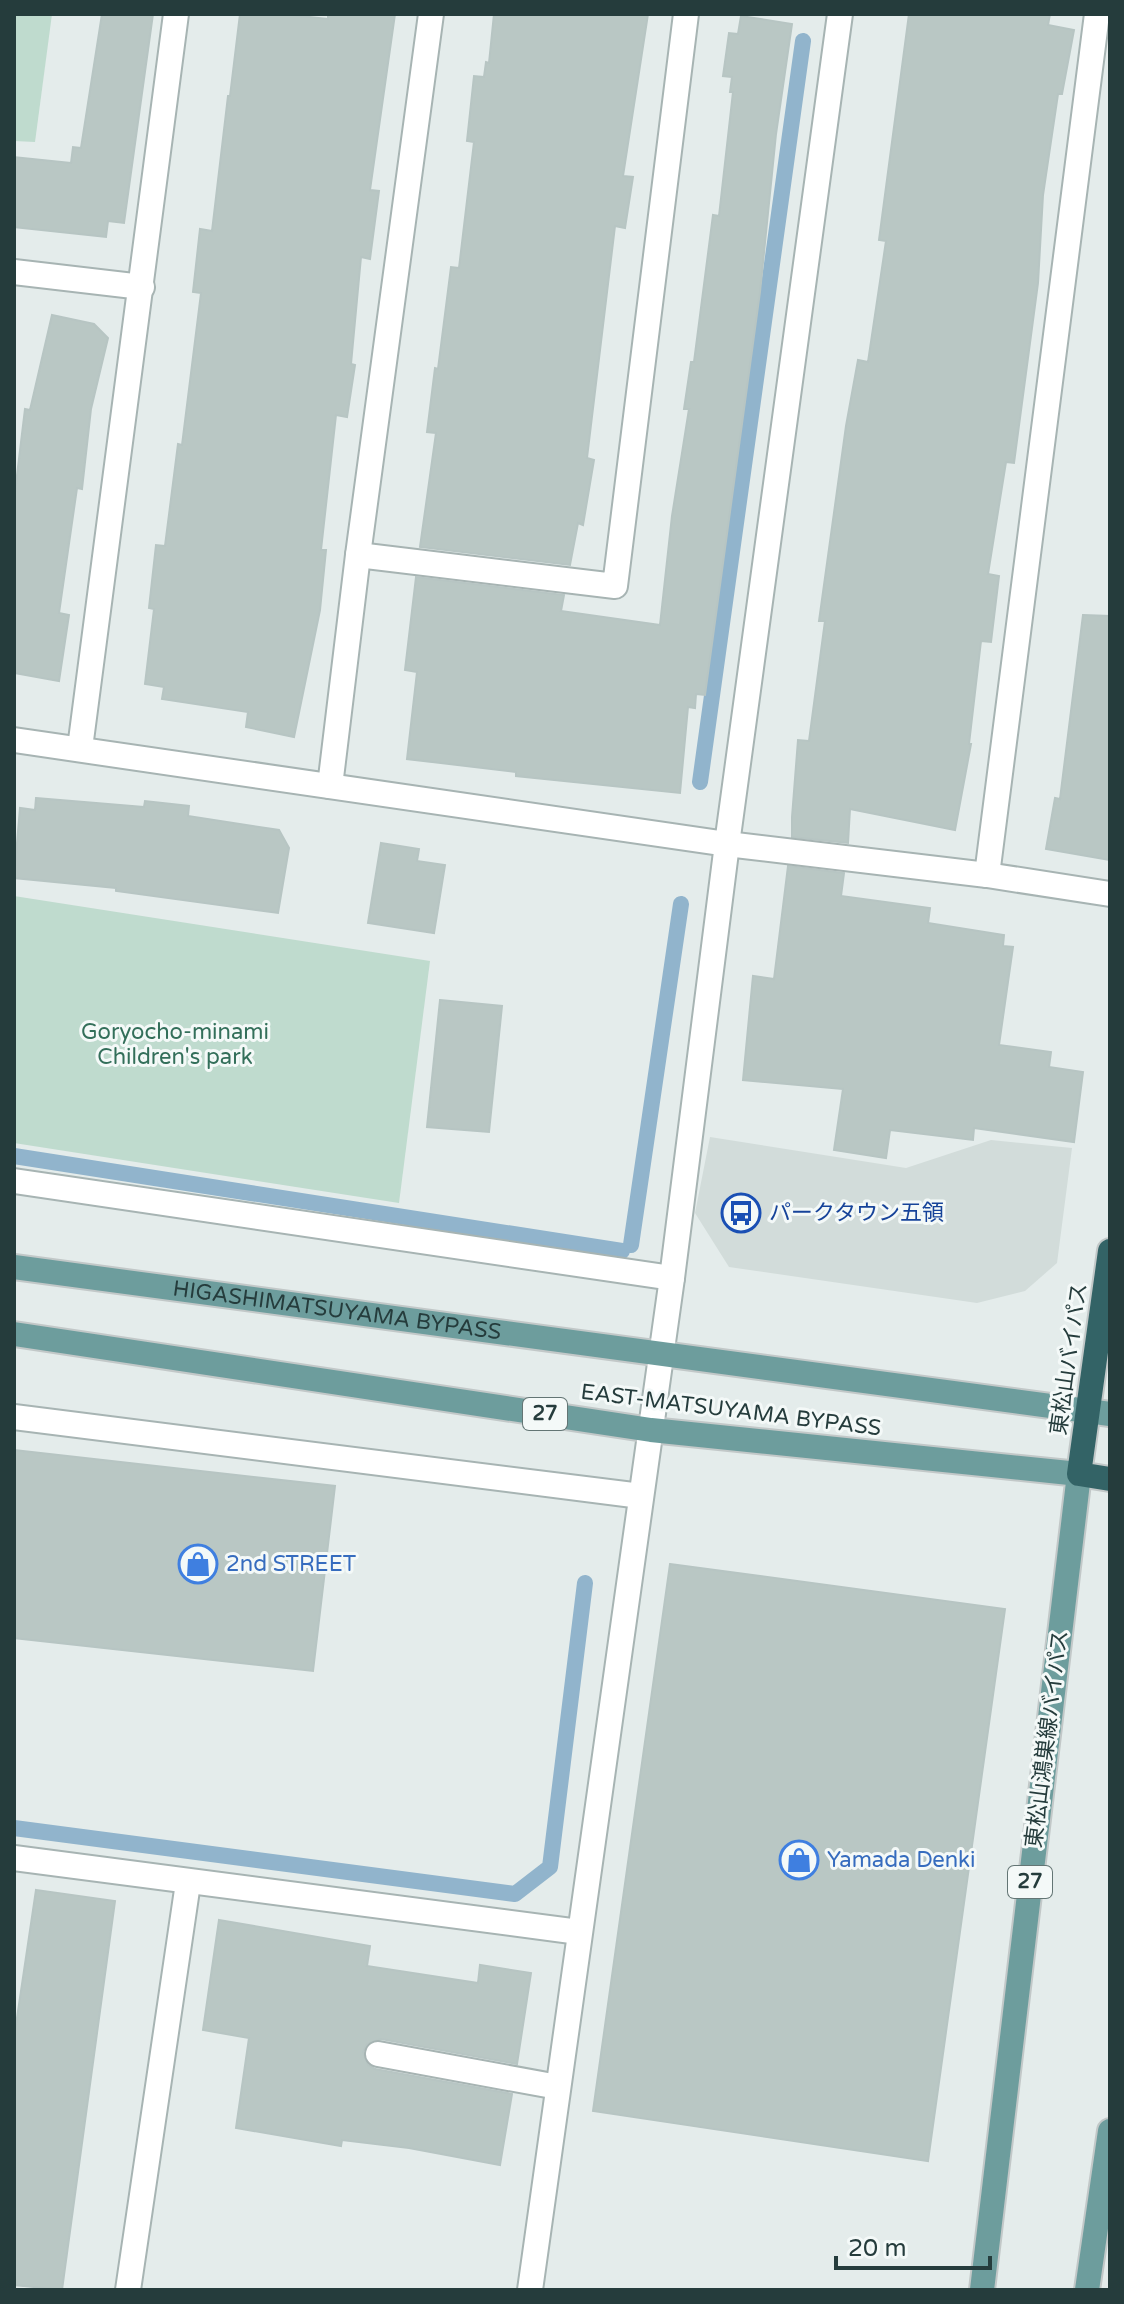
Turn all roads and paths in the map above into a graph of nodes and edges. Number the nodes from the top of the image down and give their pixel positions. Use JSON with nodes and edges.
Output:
{"nodes":[{"id":1,"x":176,"y":14,"type":"edge"},
{"id":2,"x":431,"y":14,"type":"edge"},
{"id":3,"x":686,"y":14,"type":"edge"},
{"id":4,"x":840,"y":14,"type":"edge"},
{"id":5,"x":1097,"y":14,"type":"edge"},
{"id":6,"x":14,"y":272,"type":"edge"},
{"id":7,"x":142,"y":287,"type":"junction"},
{"id":8,"x":358,"y":555,"type":"junction"},
{"id":9,"x":14,"y":740,"type":"edge"},
{"id":10,"x":80,"y":748,"type":"junction"},
{"id":11,"x":330,"y":786,"type":"junction"},
{"id":12,"x":727,"y":844,"type":"junction"},
{"id":13,"x":987,"y":875,"type":"junction"},
{"id":14,"x":1110,"y":894,"type":"edge"},
{"id":15,"x":14,"y":1181,"type":"edge"},
{"id":16,"x":1110,"y":1251,"type":"edge"},
{"id":17,"x":14,"y":1267,"type":"edge"},
{"id":18,"x":672,"y":1278,"type":"junction"},
{"id":19,"x":14,"y":1334,"type":"edge"},
{"id":20,"x":662,"y":1354,"type":"junction"},
{"id":21,"x":1098,"y":1413,"type":"edge"},
{"id":22,"x":14,"y":1417,"type":"edge"},
{"id":23,"x":651,"y":1430,"type":"junction"},
{"id":24,"x":1079,"y":1474,"type":"junction"},
{"id":25,"x":1110,"y":1479,"type":"edge"},
{"id":26,"x":641,"y":1496,"type":"junction"},
{"id":27,"x":14,"y":1858,"type":"edge"},
{"id":28,"x":188,"y":1883,"type":"junction"},
{"id":29,"x":579,"y":1932,"type":"junction"},
{"id":30,"x":378,"y":2054,"type":"dead end"},
{"id":31,"x":558,"y":2087,"type":"junction"},
{"id":32,"x":1110,"y":2131,"type":"edge"},
{"id":33,"x":128,"y":2290,"type":"edge"},
{"id":34,"x":530,"y":2290,"type":"edge"},
{"id":35,"x":982,"y":2290,"type":"edge"},
{"id":36,"x":1087,"y":2290,"type":"edge"}],
"edges":[{"from":1,"to":7,"type":"street"},
{"from":2,"to":8,"type":"street"},
{"from":3,"to":8,"type":"street"},
{"from":4,"to":12,"type":"street"},
{"from":5,"to":13,"type":"street"},
{"from":6,"to":7,"type":"street"},
{"from":7,"to":10,"type":"street"},
{"from":8,"to":11,"type":"street"},
{"from":9,"to":10,"type":"street"},
{"from":10,"to":11,"type":"street"},
{"from":11,"to":12,"type":"street"},
{"from":12,"to":13,"type":"street"},
{"from":12,"to":18,"type":"street"},
{"from":13,"to":14,"type":"street"},
{"from":15,"to":18,"type":"street"},
{"from":16,"to":21,"type":"highway","name":"東松山バイパス"},
{"from":17,"to":20,"type":"main road","name":"HIGASHIMATSUYAMA BYPASS"},
{"from":18,"to":20,"type":"street"},
{"from":19,"to":23,"type":"main road","name":"EAST-MATSUYAMA BYPASS","number":"27"},
{"from":20,"to":21,"type":"main road","name":"EAST-MATSUYAMA BYPASS"},
{"from":20,"to":23,"type":"street"},
{"from":21,"to":24,"type":"highway","name":"東松山バイパス"},
{"from":22,"to":26,"type":"street"},
{"from":23,"to":24,"type":"main road","name":"EAST-MATSUYAMA BYPASS","number":"27"},
{"from":23,"to":26,"type":"street"},
{"from":24,"to":25,"type":"highway","name":"EAST-MATSUYAMA BYPASS"},
{"from":24,"to":35,"type":"main road","name":"東松山鴻巣線バイパス","number":"27"},
{"from":26,"to":29,"type":"street"},
{"from":27,"to":28,"type":"street"},
{"from":28,"to":29,"type":"street"},
{"from":28,"to":33,"type":"street"},
{"from":29,"to":31,"type":"street"},
{"from":30,"to":31,"type":"street"},
{"from":31,"to":34,"type":"street"},
{"from":32,"to":36,"type":"main road"}]}
